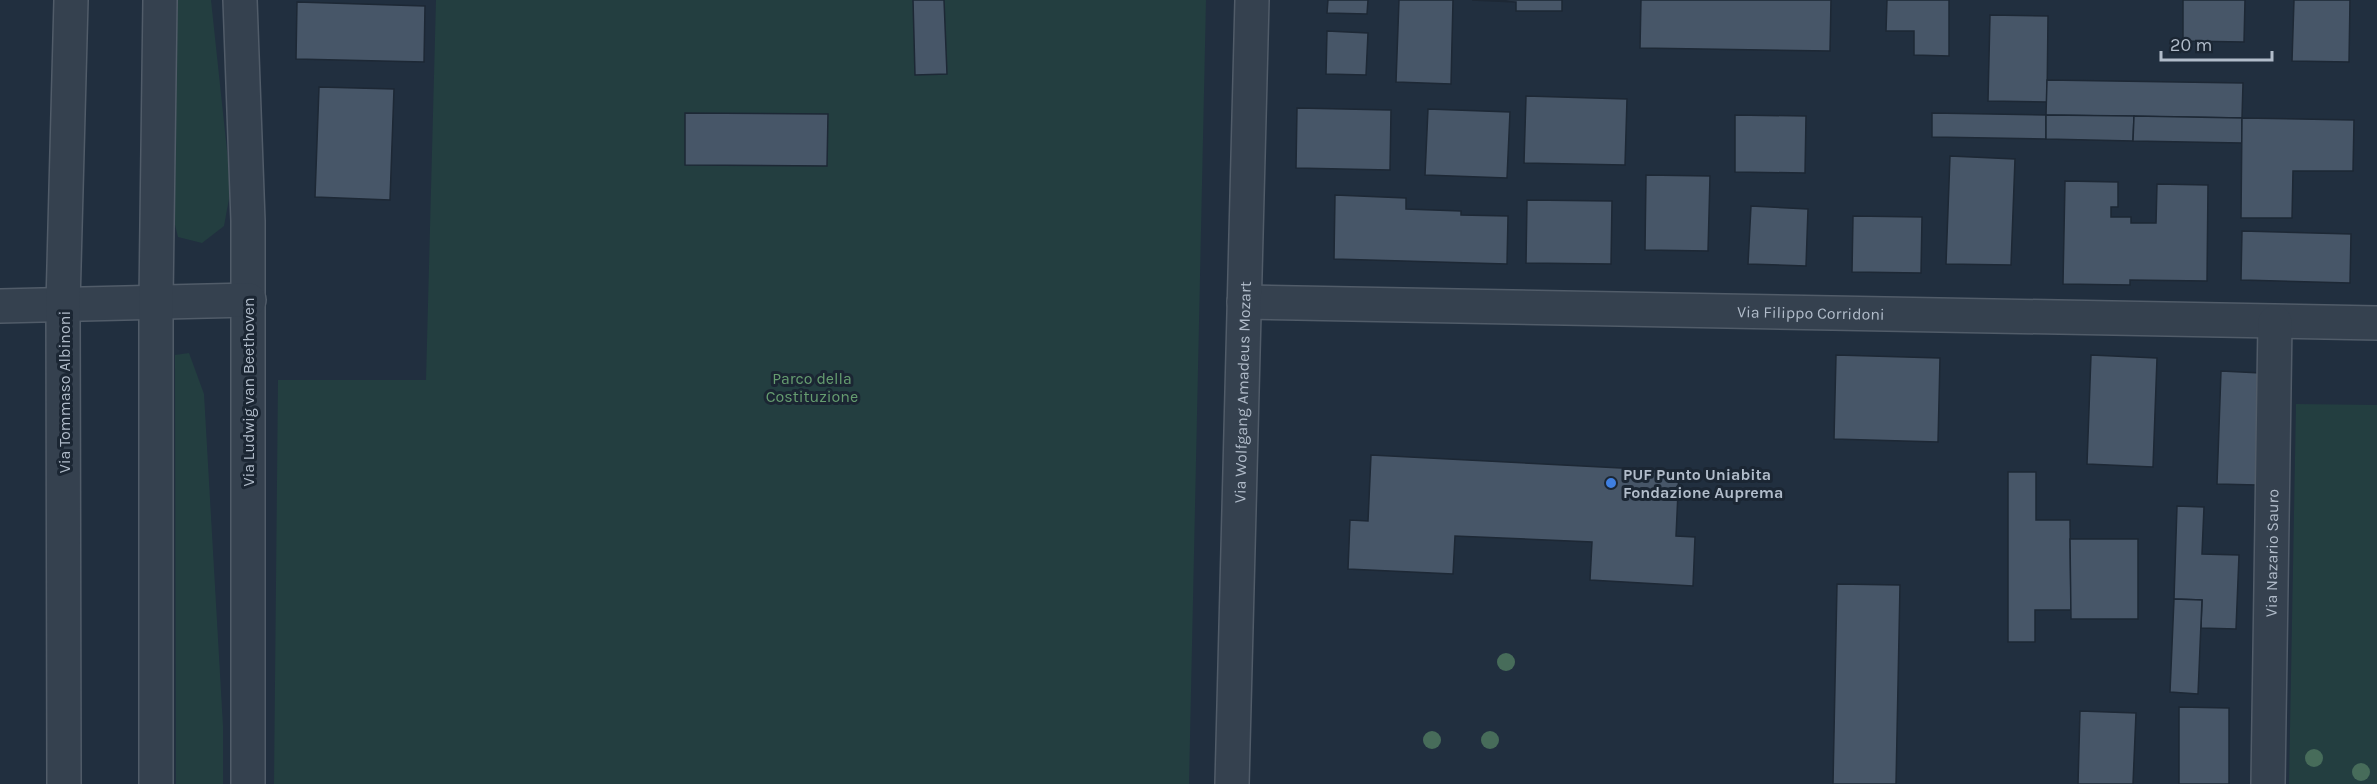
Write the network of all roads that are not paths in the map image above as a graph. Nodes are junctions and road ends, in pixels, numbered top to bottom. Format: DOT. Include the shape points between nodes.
graph roads {
  1 [pos="71,0"];
  2 [pos="160,0"];
  3 [pos="240,0"];
  4 [pos="1252,0"];
  5 [pos="156,300"];
  6 [pos="249,300"];
  7 [pos="1244,302"];
  8 [pos="63,304"];
  9 [pos="0,306"];
  10 [pos="2275,322"];
  11 [pos="2377,323"];
  12 [pos="64,784"];
  13 [pos="156,784"];
  14 [pos="248,784"];
  15 [pos="1232,784"];
  16 [pos="2268,784"];
  1 -- 8 [label="street, Via Tommaso Albinoni"];
  2 -- 5 [label="street"];
  3 -- 6 [label="street, Via Ludwig van Beethoven"];
  4 -- 7 [label="street, Via Wolfgang Amadeus Mozart"];
  5 -- 6 [label="street"];
  5 -- 8 [label="street"];
  5 -- 13 [label="street"];
  6 -- 14 [label="street, Via Ludwig van Beethoven"];
  7 -- 10 [label="street, Via Filippo Corridoni"];
  7 -- 15 [label="street, Via Wolfgang Amadeus Mozart"];
  8 -- 9 [label="street"];
  8 -- 12 [label="street, Via Tommaso Albinoni"];
  10 -- 11 [label="street, Via Filippo Corridoni"];
  10 -- 16 [label="street, Via Nazario Sauro"];
}
